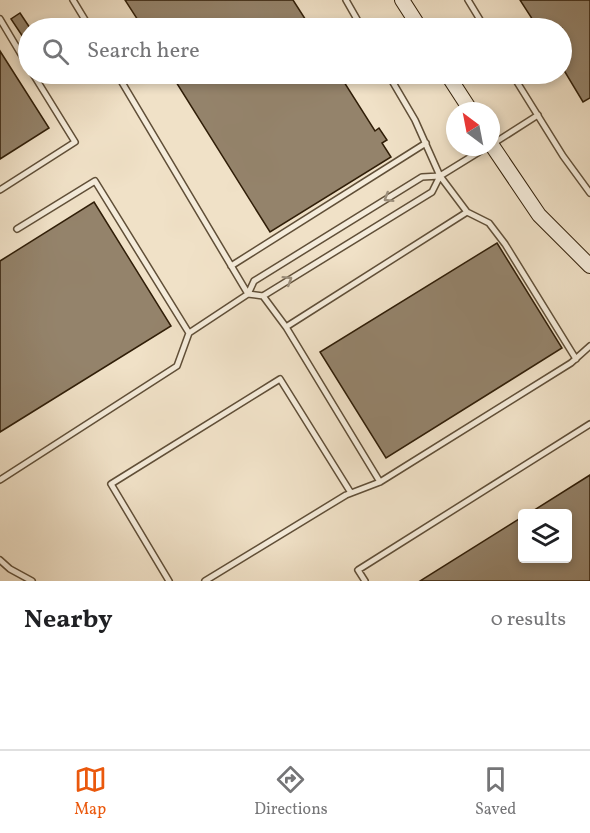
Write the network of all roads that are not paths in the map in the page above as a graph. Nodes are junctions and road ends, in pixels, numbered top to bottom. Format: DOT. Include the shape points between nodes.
graph roads {
  1 [pos="73,0"];
  2 [pos="346,0"];
  3 [pos="402,0"];
  4 [pos="468,0"];
  5 [pos="84,18"];
  6 [pos="356,18"];
  7 [pos="414,18"];
  8 [pos="479,18"];
  9 [pos="0,19"];
  10 [pos="18,49"];
  11 [pos="39,84"];
  12 [pos="123,84"];
  13 [pos="394,84"];
  14 [pos="453,84"];
  15 [pos="518,84"];
  16 [pos="465,102"];
  17 [pos="538,115"];
  18 [pos="500,138"];
  19 [pos="426,143"];
  20 [pos="473,156"];
  21 [pos="499,156"];
  22 [pos="441,176"];
  23 [pos="0,190"];
  24 [pos="590,193"];
  25 [pos="467,212"];
  26 [pos="17,229"];
  27 [pos="231,266"];
  28 [pos="590,266"];
  29 [pos="248,294"];
  30 [pos="263,296"];
  31 [pos="286,327"];
  32 [pos="189,333"];
  33 [pos="590,346"];
  34 [pos="576,358"];
  35 [pos="590,424"];
  36 [pos="0,480"];
  37 [pos="380,482"];
  38 [pos="351,493"];
  39 [pos="0,560"];
  40 [pos="32,581"];
  41 [pos="169,581"];
  42 [pos="205,581"];
  43 [pos="365,581"];
  1 -- 5 [label="lane"];
  2 -- 6 [label="lane"];
  3 -- 7 [label="main road"];
  4 -- 8 [label="lane"];
  9 -- 10 [label="lane"];
  11 -- 23 [label="lane" via="75,142"];
  12 -- 27 [label="lane"];
  13 -- 19 [label="lane"];
  14 -- 16 [label="main road"];
  15 -- 17 [label="lane"];
  17 -- 18 [label="lane"];
  17 -- 24 [label="lane"];
  19 -- 22 [label="lane"];
  19 -- 27 [label="lane"];
  20 -- 22 [label="lane"];
  21 -- 28 [label="main road" via="539,215"];
  22 -- 25 [label="lane"];
  22 -- 29 [label="lane, one-way" via="422,177 254,281"];
  30 -- 22 [label="lane, one-way" via="432,192"];
  25 -- 31 [label="lane"];
  25 -- 34 [label="lane" via="489,223 505,244"];
  26 -- 32 [label="lane" via="95,181"];
  27 -- 29 [label="lane"];
  29 -- 30 [label="lane"];
  29 -- 32 [label="lane"];
  30 -- 31 [label="lane"];
  31 -- 37 [label="lane"];
  32 -- 36 [label="lane" via="177,366"];
  33 -- 34 [label="lane"];
  34 -- 37 [label="lane"];
  35 -- 43 [label="lane" via="358,570"];
  37 -- 38 [label="lane"];
  38 -- 41 [label="lane" via="280,379 111,484"];
  38 -- 42 [label="lane"];
  39 -- 40 [label="lane"];
}
